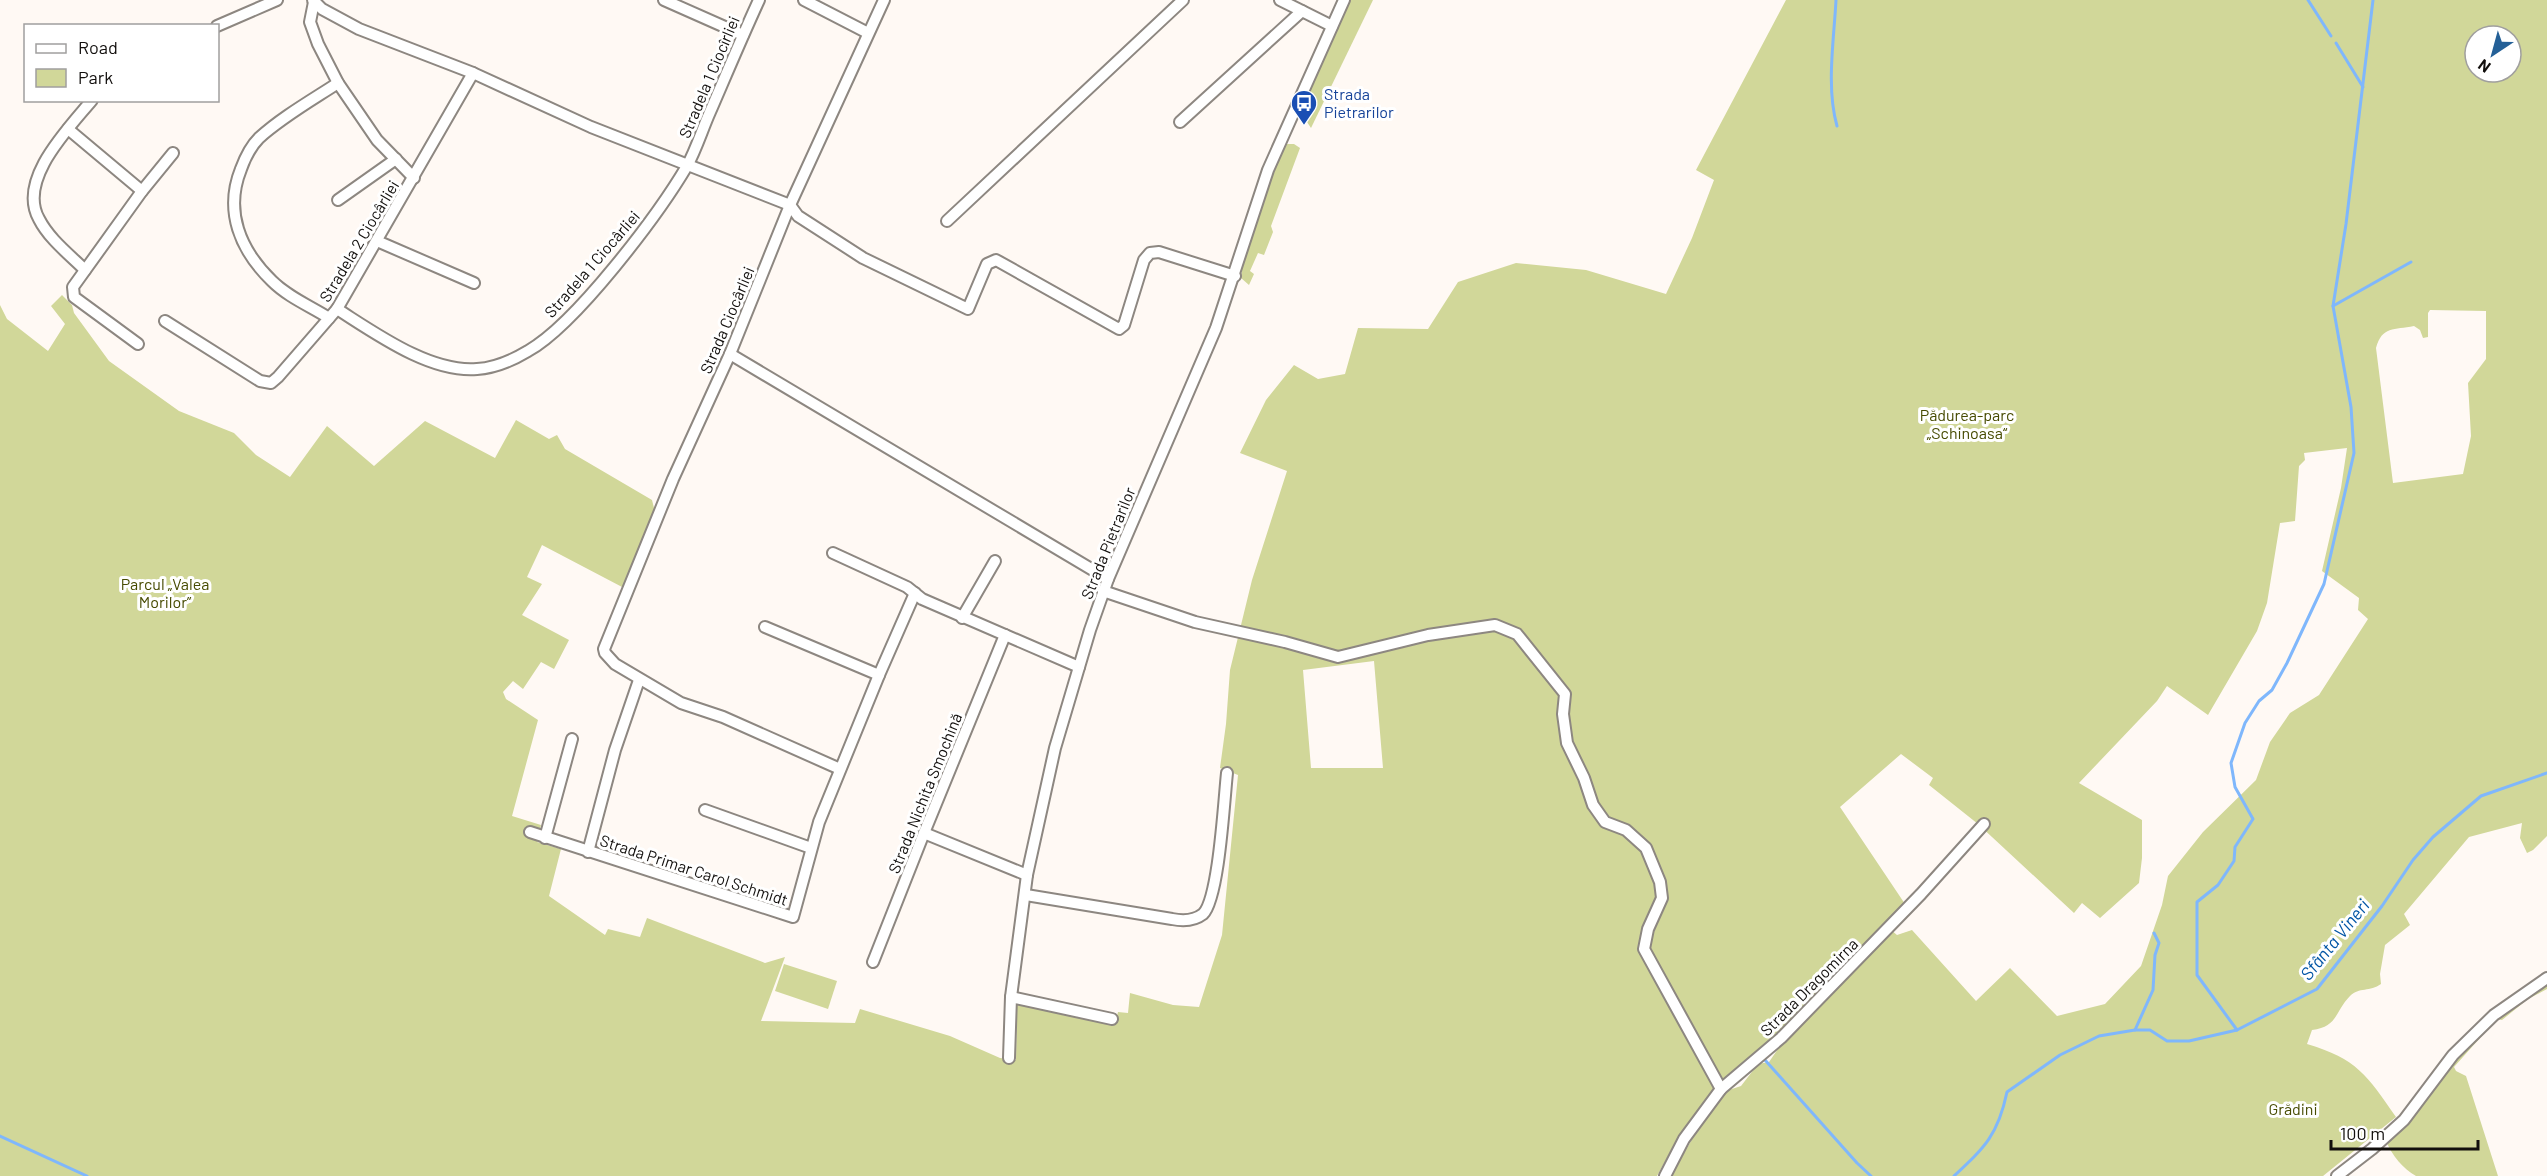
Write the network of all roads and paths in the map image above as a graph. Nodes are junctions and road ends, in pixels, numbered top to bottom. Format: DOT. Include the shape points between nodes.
graph roads {
  1 [pos="277,0"];
  2 [pos="664,0"];
  3 [pos="759,0"];
  4 [pos="804,0"];
  5 [pos="884,0"];
  6 [pos="1183,0"];
  7 [pos="1280,0"];
  8 [pos="1344,0"];
  9 [pos="314,1"];
  10 [pos="1302,10"];
  11 [pos="219,25"];
  12 [pos="1332,26"];
  13 [pos="868,33"];
  14 [pos="743,34"];
  15 [pos="473,73"];
  16 [pos="338,83"];
  17 [pos="90,102"];
  18 [pos="1180,122"];
  19 [pos="68,129"];
  20 [pos="173,153"];
  21 [pos="396,159"];
  22 [pos="687,165"];
  23 [pos="414,178"];
  24 [pos="142,191"];
  25 [pos="338,200"];
  26 [pos="790,205"];
  27 [pos="947,221"];
  28 [pos="377,241"];
  29 [pos="85,270"];
  30 [pos="1235,276"];
  31 [pos="474,283"];
  32 [pos="338,309"];
  33 [pos="329,318"];
  34 [pos="165,321"];
  35 [pos="138,344"];
  36 [pos="730,354"];
  37 [pos="833,553"];
  38 [pos="995,561"];
  39 [pos="1108,579"];
  40 [pos="1103,591"];
  41 [pos="915,593"];
  42 [pos="962,618"];
  43 [pos="765,627"];
  44 [pos="1005,635"];
  45 [pos="1079,667"];
  46 [pos="879,675"];
  47 [pos="639,680"];
  48 [pos="572,739"];
  49 [pos="840,769"];
  50 [pos="1227,773"];
  51 [pos="705,810"];
  52 [pos="1984,824"];
  53 [pos="530,832"];
  54 [pos="924,833"];
  55 [pos="545,838"];
  56 [pos="812,848"];
  57 [pos="588,852"];
  58 [pos="1027,875"];
  59 [pos="1026,895"];
  60 [pos="873,962"];
  61 [pos="2547,978"];
  62 [pos="1011,997"];
  63 [pos="1112,1019"];
  64 [pos="1009,1058"];
  65 [pos="1721,1089"];
  66 [pos="1665,1176"];
  67 [pos="2337,1176"];
  1 -- 11 [label="street"];
  2 -- 14 [label="street"];
  3 -- 14 [label="street, Stradela 1 Ciocîrliei"];
  4 -- 13 [label="street"];
  5 -- 13 [label="street, Strada Ciocârliei"];
  6 -- 27 [label="street"];
  7 -- 10 [label="street"];
  8 -- 12 [label="street, Strada Pietrarilor"];
  9 -- 15 [label="street" via="359,29"];
  9 -- 16 [label="street, Stradela 2 Ciocârliei" via="310,22"];
  10 -- 12 [label="street"];
  10 -- 18 [label="street"];
  12 -- 30 [label="street, Strada Pietrarilor" via="1268,170"];
  13 -- 26 [label="street, Strada Ciocârliei"];
  14 -- 22 [label="street, Stradela 1 Ciocîrliei"];
  15 -- 22 [label="street" via="591,127"];
  15 -- 23 [label="street, Stradela 2 Ciocârliei"];
  16 -- 21 [label="street, Stradela 2 Ciocârliei" via="377,140"];
  16 -- 33 [label="street, Stradela 2 Ciocârliei" via="259,139 247,154 232,203 243,241 272,281"];
  17 -- 19 [label="street"];
  19 -- 24 [label="street"];
  19 -- 29 [label="street" via="35,181 32,198 39,219"];
  20 -- 24 [label="street"];
  21 -- 23 [label="street, Stradela 2 Ciocârliei"];
  21 -- 25 [label="street"];
  22 -- 26 [label="street"];
  22 -- 32 [label="street, Stradela 1 Ciocârliei" via="586,298 547,337 495,366 453,367 428,360"];
  23 -- 28 [label="street, Stradela 2 Ciocârliei"];
  24 -- 29 [label="street"];
  26 -- 30 [label="street" via="798,216 863,258 968,309 987,264 996,260 1119,329 1124,325 1144,260 1150,253 1159,252"];
  26 -- 36 [label="street, Strada Ciocârliei"];
  28 -- 31 [label="street"];
  28 -- 32 [label="street, Stradela 2 Ciocârliei"];
  29 -- 35 [label="street" via="73,286 74,297"];
  30 -- 39 [label="street, Strada Pietrarilor"];
  32 -- 33 [label="street, Stradela 2 Ciocârliei"];
  33 -- 34 [label="street, Stradela 2 Ciocârliei" via="271,383 260,381"];
  36 -- 39 [label="street"];
  36 -- 47 [label="street, Strada Ciocârliei" via="605,642 604,653"];
  37 -- 41 [label="street"];
  38 -- 42 [label="street"];
  39 -- 40 [label="street, Strada Pietrarilor"];
  40 -- 45 [label="street, Strada Pietrarilor"];
  40 -- 65 [label="street" via="1195,622 1338,657 1428,635 1495,625 1517,634 1565,694 1567,743 1593,805 1605,822 1626,830 1646,848 1662,898 1647,929 1644,950"];
  41 -- 42 [label="street"];
  41 -- 46 [label="street, Strada Primar Carol Schmidt"];
  42 -- 44 [label="street"];
  43 -- 46 [label="street"];
  44 -- 45 [label="street"];
  44 -- 54 [label="street, Strada Nichita Smochină"];
  45 -- 58 [label="street, Strada Pietrarilor" via="1055,748"];
  46 -- 49 [label="street, Strada Primar Carol Schmidt"];
  47 -- 49 [label="street" via="681,703 723,717"];
  47 -- 57 [label="street" via="615,750"];
  48 -- 55 [label="street"];
  49 -- 56 [label="street, Strada Primar Carol Schmidt"];
  50 -- 59 [label="street" via="1215,881 1210,903 1202,915 1172,920"];
  51 -- 56 [label="street"];
  52 -- 65 [label="street, Strada Dragomirna" via="1781,1038"];
  53 -- 55 [label="street, Strada Primar Carol Schmidt"];
  54 -- 58 [label="street"];
  54 -- 60 [label="street, Strada Nichita Smochină"];
  55 -- 57 [label="street, Strada Primar Carol Schmidt"];
  56 -- 57 [label="street, Strada Primar Carol Schmidt" via="793,917"];
  58 -- 59 [label="street, Strada Pietrarilor"];
  59 -- 62 [label="street, Strada Pietrarilor"];
  61 -- 67 [label="street" via="2494,1015 2453,1055 2404,1120"];
  62 -- 63 [label="street"];
  62 -- 64 [label="street, Strada Pietrarilor"];
  65 -- 66 [label="street, Strada Dragomirna" via="1684,1139"];
}
